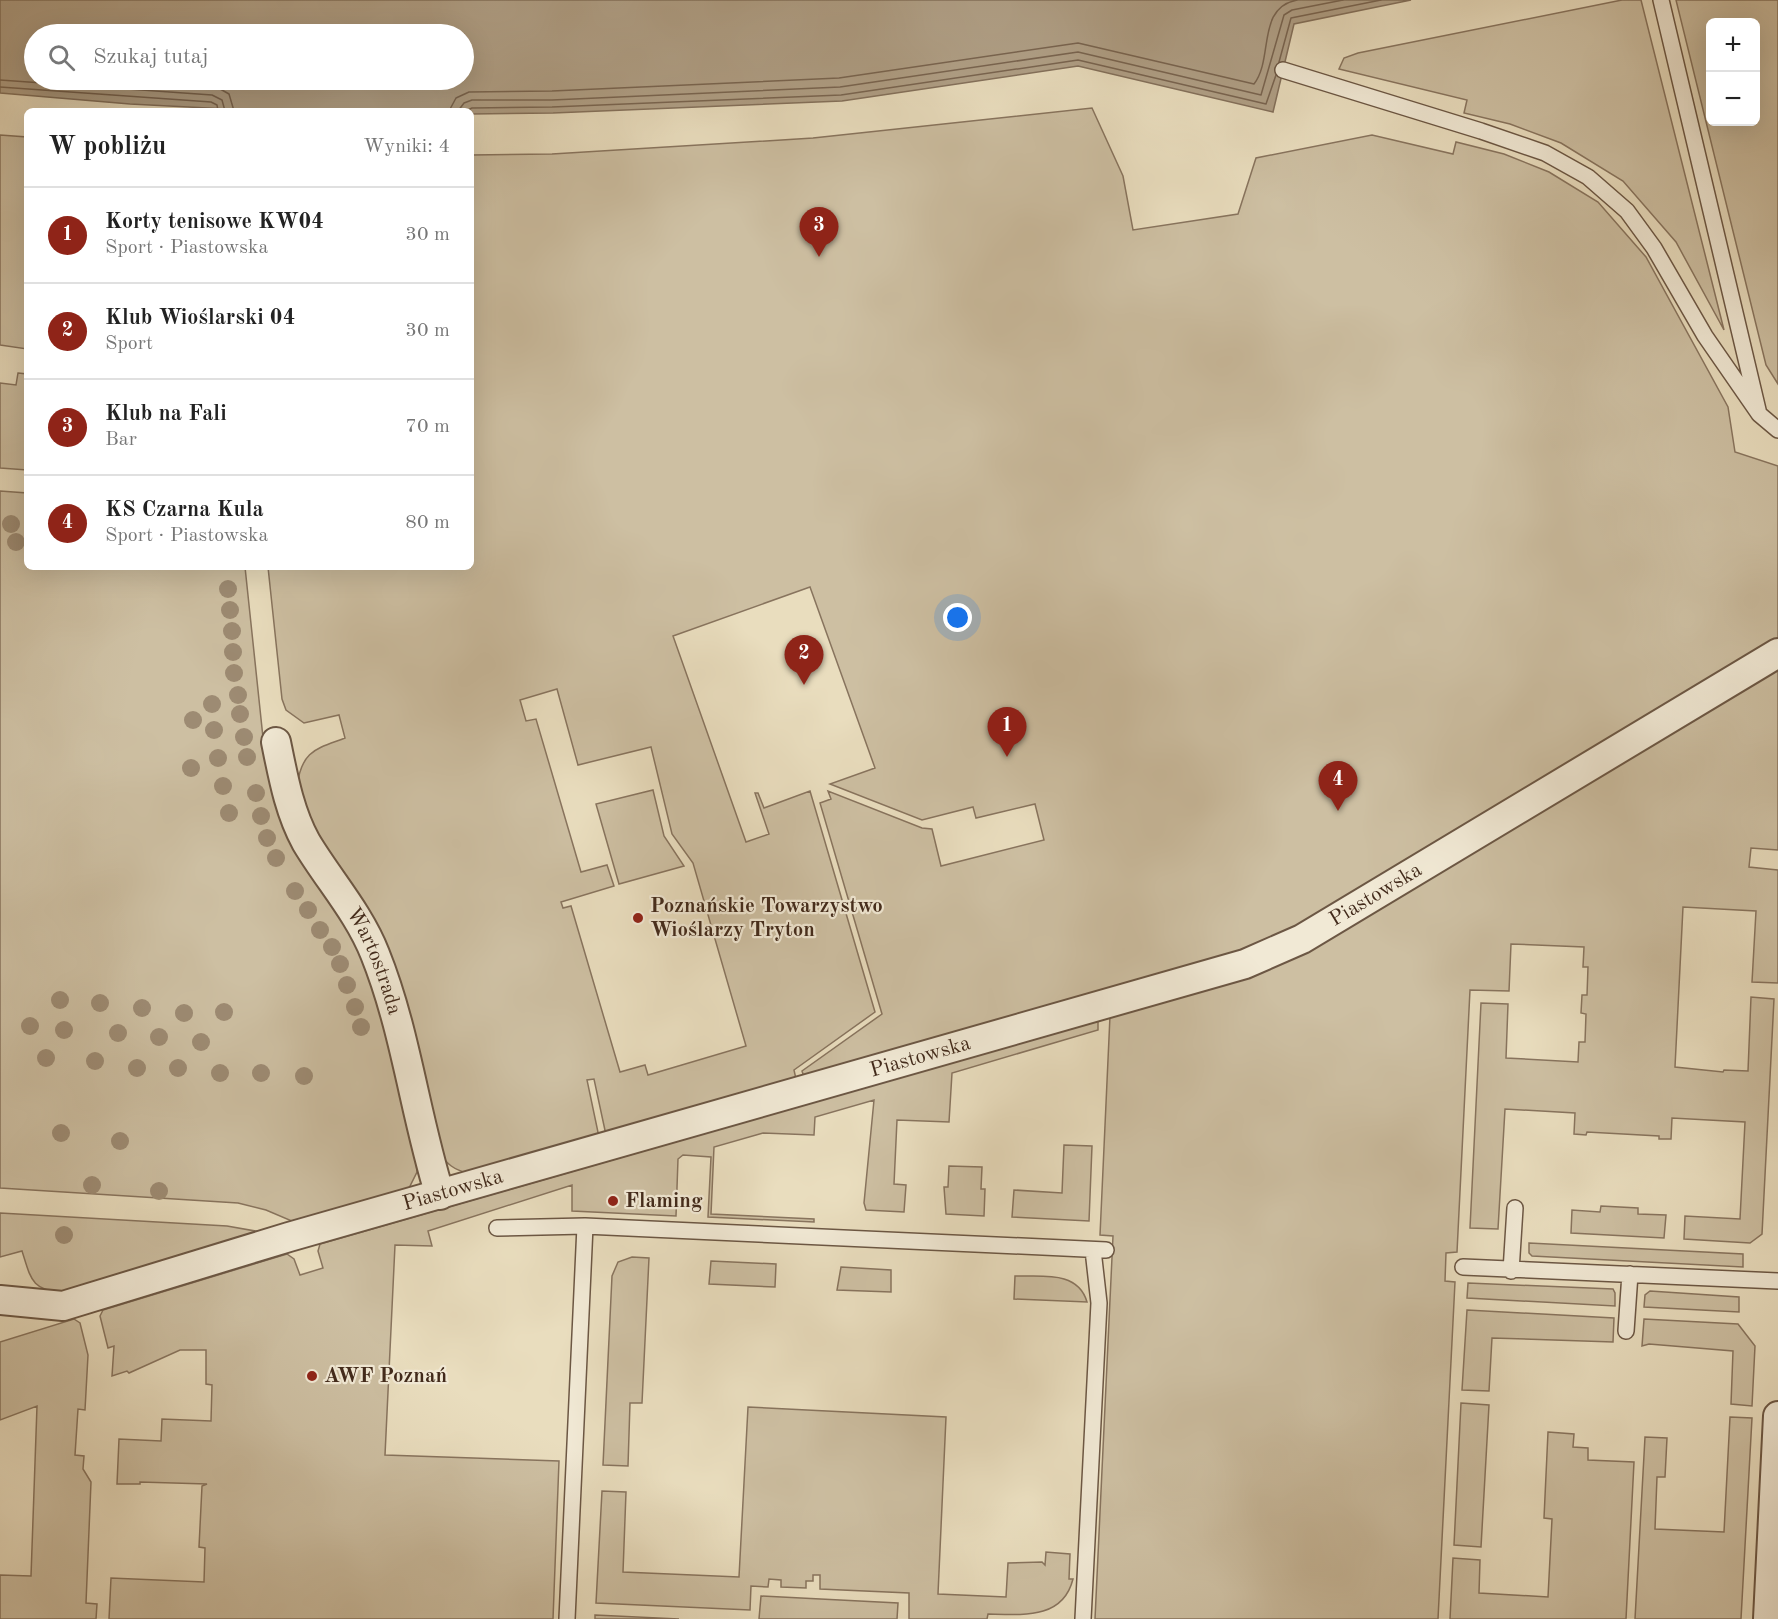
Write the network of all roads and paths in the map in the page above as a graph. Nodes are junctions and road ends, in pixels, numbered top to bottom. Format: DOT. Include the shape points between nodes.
graph roads {
  1 [pos="1661,0"];
  2 [pos="1283,70"];
  3 [pos="1760,414"];
  4 [pos="1778,430"];
  5 [pos="1778,653"];
  6 [pos="276,742"];
  7 [pos="440,1195"];
  8 [pos="1515,1208"];
  9 [pos="585,1226"];
  10 [pos="497,1228"];
  11 [pos="1463,1268"];
  12 [pos="1511,1271"];
  13 [pos="1630,1274"];
  14 [pos="1778,1281"];
  15 [pos="0,1300"];
  16 [pos="1626,1331"];
  17 [pos="1778,1416"];
  18 [pos="567,1619"];
  19 [pos="1083,1619"];
  20 [pos="1768,1619"];
  1 -- 3 [label="lane"];
  2 -- 3 [label="lane" via="1545,153 1588,177 1627,211 1654,248 1705,336"];
  3 -- 4 [label="lane"];
  5 -- 7 [label="street, Piastowska" via="1275,953"];
  6 -- 7 [label="street, Wartostrada" via="294,816 359,922 378,962"];
  7 -- 15 [label="street, Piastowska" via="63,1306"];
  8 -- 12 [label="lane"];
  9 -- 10 [label="lane"];
  9 -- 18 [label="lane"];
  9 -- 19 [label="lane" via="1099,1250"];
  11 -- 12 [label="lane"];
  12 -- 13 [label="lane"];
  13 -- 14 [label="lane"];
  13 -- 16 [label="lane"];
  17 -- 20 [label="street"];
}
